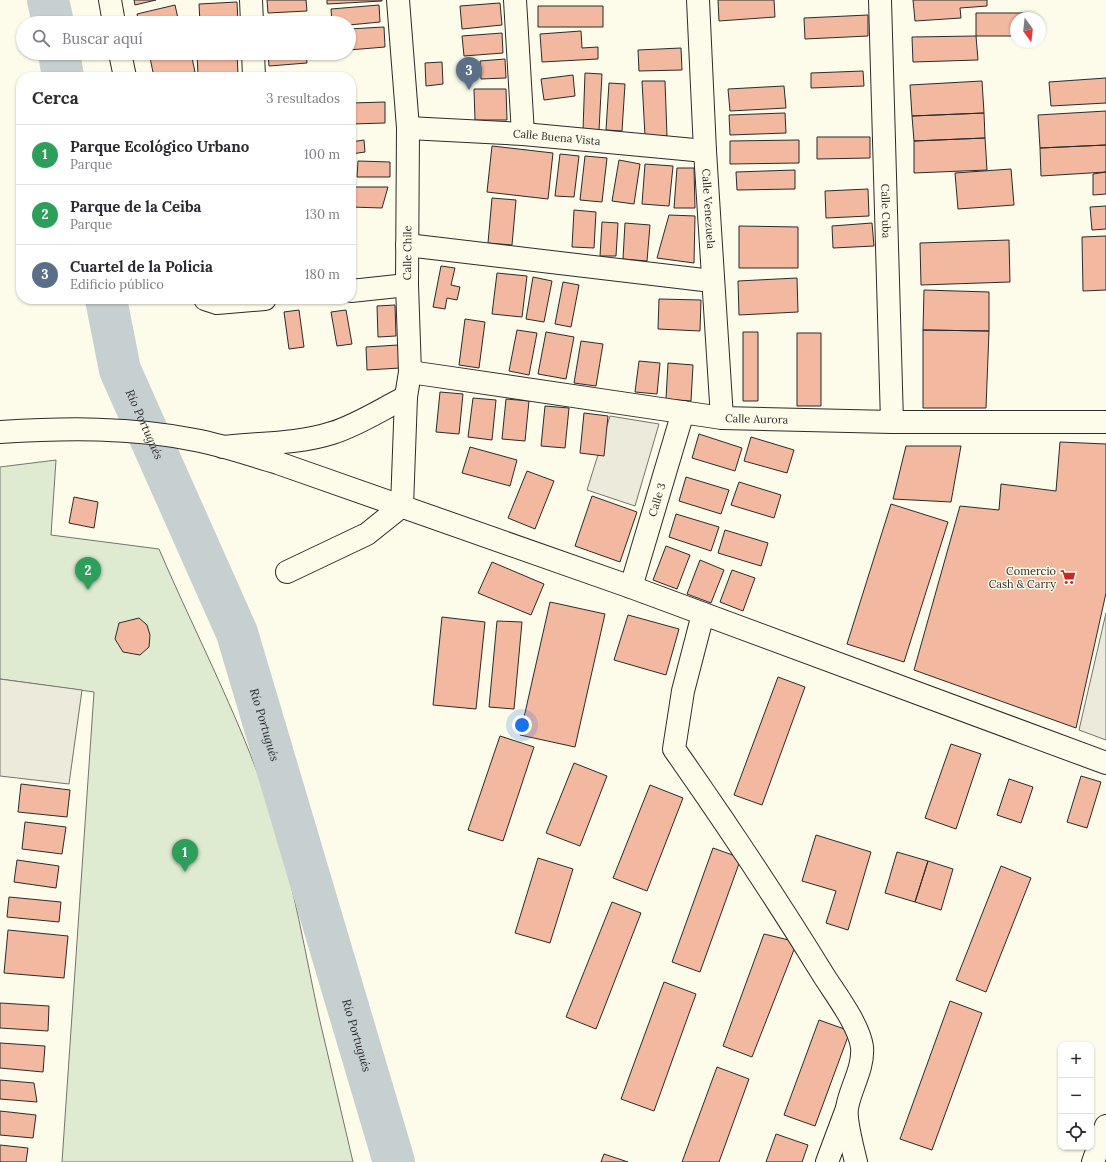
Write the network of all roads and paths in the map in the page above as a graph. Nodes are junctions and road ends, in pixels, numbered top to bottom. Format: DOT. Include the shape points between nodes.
graph roads {
  1 [pos="110,0"];
  2 [pos="251,0"];
  3 [pos="398,0"];
  4 [pos="515,0"];
  5 [pos="698,0"];
  6 [pos="880,0"];
  7 [pos="113,16"];
  8 [pos="252,16"];
  9 [pos="121,60"];
  10 [pos="253,60"];
  11 [pos="124,72"];
  12 [pos="254,72"];
  13 [pos="408,128"];
  14 [pos="523,134"];
  15 [pos="705,151"];
  16 [pos="407,245"];
  17 [pos="712,281"];
  18 [pos="407,285"];
  19 [pos="356,290"];
  20 [pos="410,372"];
  21 [pos="406,396"];
  22 [pos="683,412"];
  23 [pos="722,418"];
  24 [pos="892,422"];
  25 [pos="1106,422"];
  26 [pos="0,432"];
  27 [pos="223,447"];
  28 [pos="402,506"];
  29 [pos="287,572"];
  30 [pos="630,587"];
  31 [pos="703,614"];
  32 [pos="1106,763"];
  33 [pos="846,1110"];
  34 [pos="1106,1126"];
  35 [pos="827,1162"];
  36 [pos="856,1162"];
  37 [pos="1093,1162"];
  1 -- 7 [label="street"];
  2 -- 8 [label="street"];
  3 -- 13 [label="street, Calle Chile"];
  4 -- 14 [label="street"];
  5 -- 15 [label="street, Calle Venezuela"];
  6 -- 24 [label="street, Calle Cuba"];
  9 -- 11 [label="street"];
  10 -- 12 [label="street"];
  13 -- 14 [label="street, Calle Buena Vista"];
  13 -- 16 [label="street, Calle Chile"];
  14 -- 15 [label="street, Calle Buena Vista"];
  15 -- 17 [label="street, Calle Venezuela"];
  16 -- 17 [label="street"];
  16 -- 18 [label="street, Calle Chile"];
  17 -- 23 [label="street, Calle Venezuela"];
  18 -- 19 [label="street"];
  18 -- 20 [label="street, Calle Chile"];
  20 -- 21 [label="street, Calle Chile"];
  20 -- 22 [label="street, Calle Aurora"];
  21 -- 27 [label="street" via="333,432 307,438"];
  21 -- 28 [label="street, Calle Chile"];
  22 -- 23 [label="street, Calle Aurora"];
  22 -- 30 [label="street, Calle 3"];
  23 -- 24 [label="street, Calle Aurora"];
  24 -- 25 [label="street, Calle Aurora"];
  26 -- 27 [label="street" via="68,428 123,430 195,440"];
  27 -- 28 [label="street"];
  28 -- 29 [label="street" via="367,534"];
  28 -- 30 [label="street"];
  30 -- 31 [label="street"];
  31 -- 32 [label="street"];
  31 -- 33 [label="street" via="682,691 674,749 743,848 859,1036 862,1058"];
  33 -- 35 [label="street"];
  33 -- 36 [label="street"];
  34 -- 37 [label="street"];
}
